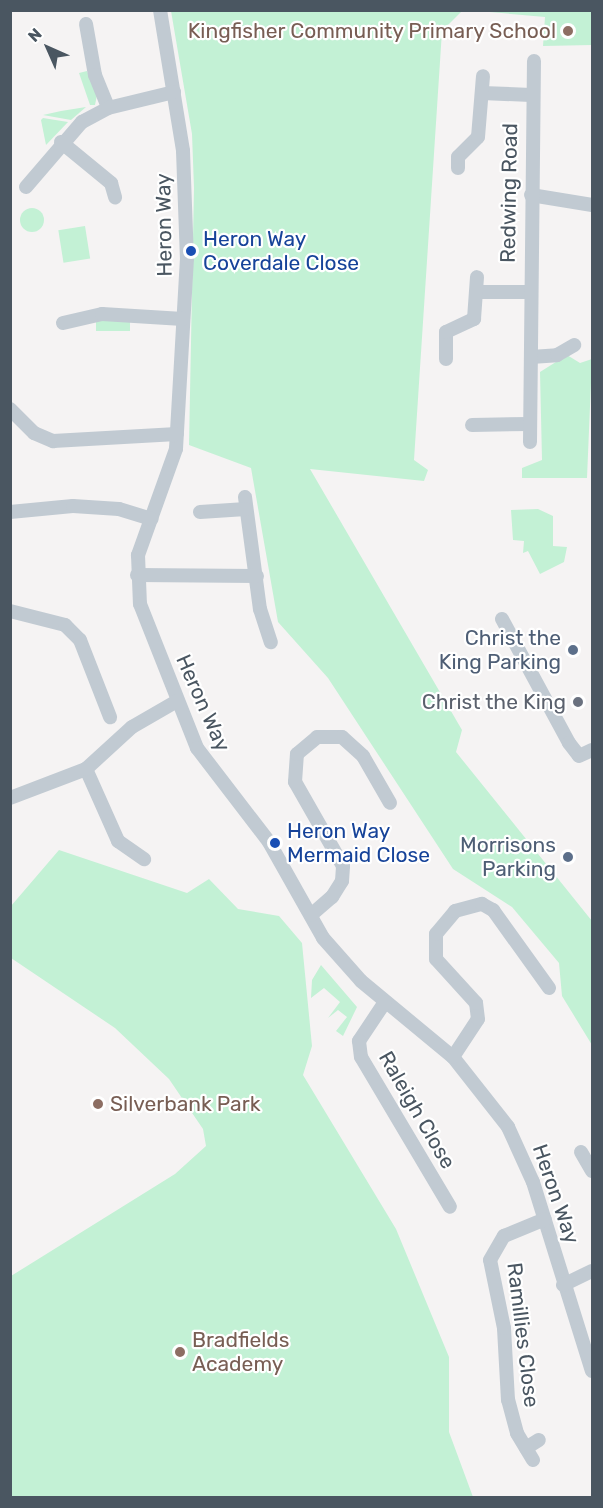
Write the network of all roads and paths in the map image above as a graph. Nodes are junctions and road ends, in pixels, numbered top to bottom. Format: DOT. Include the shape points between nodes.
graph roads {
  1 [pos="160,10"];
  2 [pos="86,24"];
  3 [pos="534,61"];
  4 [pos="483,76"];
  5 [pos="174,92"];
  6 [pos="482,93"];
  7 [pos="531,95"];
  8 [pos="108,108"];
  9 [pos="61,142"];
  10 [pos="458,168"];
  11 [pos="27,188"];
  12 [pos="531,195"];
  13 [pos="115,197"];
  14 [pos="592,205"];
  15 [pos="477,277"];
  16 [pos="477,292"];
  17 [pos="529,292"];
  18 [pos="183,320"];
  19 [pos="63,323"];
  20 [pos="574,345"];
  21 [pos="531,357"];
  22 [pos="446,359"];
  23 [pos="10,409"];
  24 [pos="530,424"];
  25 [pos="472,425"];
  26 [pos="177,434"];
  27 [pos="531,442"];
  28 [pos="10,512"];
  29 [pos="200,512"];
  30 [pos="151,519"];
  31 [pos="137,575"];
  32 [pos="257,576"];
  33 [pos="10,611"];
  34 [pos="502,618"];
  35 [pos="271,642"];
  36 [pos="177,701"];
  37 [pos="110,717"];
  38 [pos="592,750"];
  39 [pos="86,769"];
  40 [pos="10,798"];
  41 [pos="390,803"];
  42 [pos="144,859"];
  43 [pos="311,915"];
  44 [pos="549,988"];
  45 [pos="385,1002"];
  46 [pos="453,1057"];
  47 [pos="581,1152"];
  48 [pos="592,1171"];
  49 [pos="450,1207"];
  50 [pos="544,1219"];
  51 [pos="592,1271"];
  52 [pos="563,1285"];
  53 [pos="592,1371"];
  54 [pos="539,1440"];
  1 -- 5 [label="street, Heron Way"];
  2 -- 8 [label="street" via="95,75"];
  3 -- 7 [label="street, Redwing Road"];
  4 -- 6 [label="street, Redwing Road"];
  5 -- 8 [label="street"];
  5 -- 18 [label="street, Heron Way" via="186,202"];
  6 -- 7 [label="street, Redwing Road"];
  6 -- 10 [label="street, Redwing Road" via="478,137 458,157"];
  7 -- 12 [label="street, Redwing Road"];
  8 -- 9 [label="street" via="82,122"];
  9 -- 11 [label="street"];
  9 -- 13 [label="street" via="111,183"];
  12 -- 14 [label="street"];
  12 -- 17 [label="street, Redwing Road"];
  15 -- 16 [label="street, Redwing Road"];
  16 -- 17 [label="street, Redwing Road"];
  16 -- 22 [label="street, Redwing Road" via="474,319 446,332"];
  17 -- 21 [label="street, Redwing Road"];
  18 -- 19 [label="street" via="102,314"];
  18 -- 26 [label="street, Heron Way"];
  20 -- 21 [label="street" via="556,355"];
  21 -- 24 [label="street, Redwing Road"];
  23 -- 26 [label="street" via="34,433 53,441"];
  24 -- 25 [label="street"];
  24 -- 27 [label="street, Redwing Road"];
  26 -- 30 [label="street, Heron Way" via="171,475"];
  28 -- 30 [label="street" via="73,506 119,509"];
  29 -- 32 [label="street" via="246,503"];
  30 -- 31 [label="street, Heron Way"];
  31 -- 32 [label="street"];
  31 -- 36 [label="street, Heron Way" via="140,603"];
  32 -- 35 [label="street"];
  33 -- 37 [label="street" via="65,625 80,640"];
  34 -- 38 [label="street" via="569,743 579,756"];
  36 -- 39 [label="street" via="132,727"];
  36 -- 43 [label="street, Heron Way" via="197,748 269,842"];
  39 -- 40 [label="street"];
  39 -- 42 [label="street" via="118,841"];
  41 -- 43 [label="street" via="363,756 342,737 317,737 297,754 295,782 344,866 342,881 332,897"];
  43 -- 45 [label="street, Heron Way" via="339,959"];
  44 -- 46 [label="street" via="493,910 482,904 455,911 436,934 436,959 476,1002 478,1019"];
  45 -- 46 [label="street, Heron Way"];
  45 -- 49 [label="street, Raleigh Close" via="367,1023 359,1041 361,1057"];
  46 -- 50 [label="street, Heron Way" via="508,1127"];
  47 -- 48 [label="street"];
  50 -- 52 [label="street, Heron Way"];
  50 -- 54 [label="street, Ramillies Close" via="504,1236 490,1260 504,1328 508,1400 530,1454"];
  51 -- 52 [label="street"];
  52 -- 53 [label="street, Heron Way"];
}
